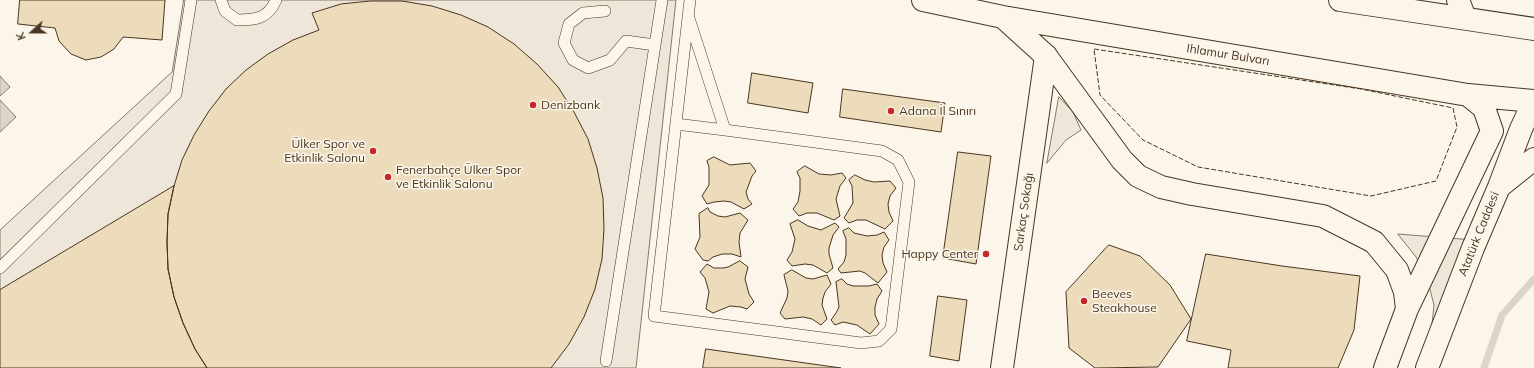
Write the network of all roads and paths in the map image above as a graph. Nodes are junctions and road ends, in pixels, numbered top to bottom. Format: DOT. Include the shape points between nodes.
graph roads {
  1 [pos="191,0"];
  2 [pos="221,0"];
  3 [pos="276,0"];
  4 [pos="662,0"];
  5 [pos="690,0"];
  6 [pos="923,0"];
  7 [pos="1340,0"];
  8 [pos="1462,9"];
  9 [pos="605,11"];
  10 [pos="688,15"];
  11 [pos="1003,17"];
  12 [pos="1534,29"];
  13 [pos="655,45"];
  14 [pos="1046,56"];
  15 [pos="1468,95"];
  16 [pos="1534,101"];
  17 [pos="676,124"];
  18 [pos="725,130"];
  19 [pos="1492,131"];
  20 [pos="1534,159"];
  21 [pos="1499,187"];
  22 [pos="0,268"];
  23 [pos="1407,309"];
  24 [pos="606,361"];
  25 [pos="1002,368"];
  26 [pos="1385,368"];
  27 [pos="1427,368"];
  1 -- 22 [label="lane" via="176,94"];
  2 -- 3 [label="lane" via="225,11 237,20 255,20 272,10"];
  4 -- 13 [label="lane"];
  5 -- 10 [label="lane"];
  6 -- 11 [label="main road, Ihlamur Bulvarı"];
  7 -- 8 [label="main road"];
  8 -- 12 [label="main road"];
  9 -- 13 [label="lane" via="583,13 569,24 564,43 573,60 588,68 610,60 626,42"];
  10 -- 17 [label="lane"];
  10 -- 18 [label="lane"];
  11 -- 14 [label="main road"];
  11 -- 15 [label="main road, Ihlamur Bulvarı"];
  13 -- 24 [label="lane"];
  14 -- 23 [label="main road" via="1122,160 1138,176 1161,187 1184,192 1323,216 1374,242 1397,270 1405,292"];
  14 -- 25 [label="main road, Sarkaç Sokağı"];
  15 -- 16 [label="main road, Ihlamur Bulvarı"];
  15 -- 19 [label="main road" via="1484,108"];
  16 -- 19 [label="main road"];
  16 -- 21 [label="main road, Atatürk Caddesi"];
  17 -- 18 [label="lane"];
  17 -- 18 [label="lane" via="654,316 861,343 879,341 891,329 909,182 898,160 882,151"];
  19 -- 23 [label="main road"];
  20 -- 21 [label="main road"];
  21 -- 27 [label="main road, Atatürk Caddesi"];
  23 -- 26 [label="main road"];
}
